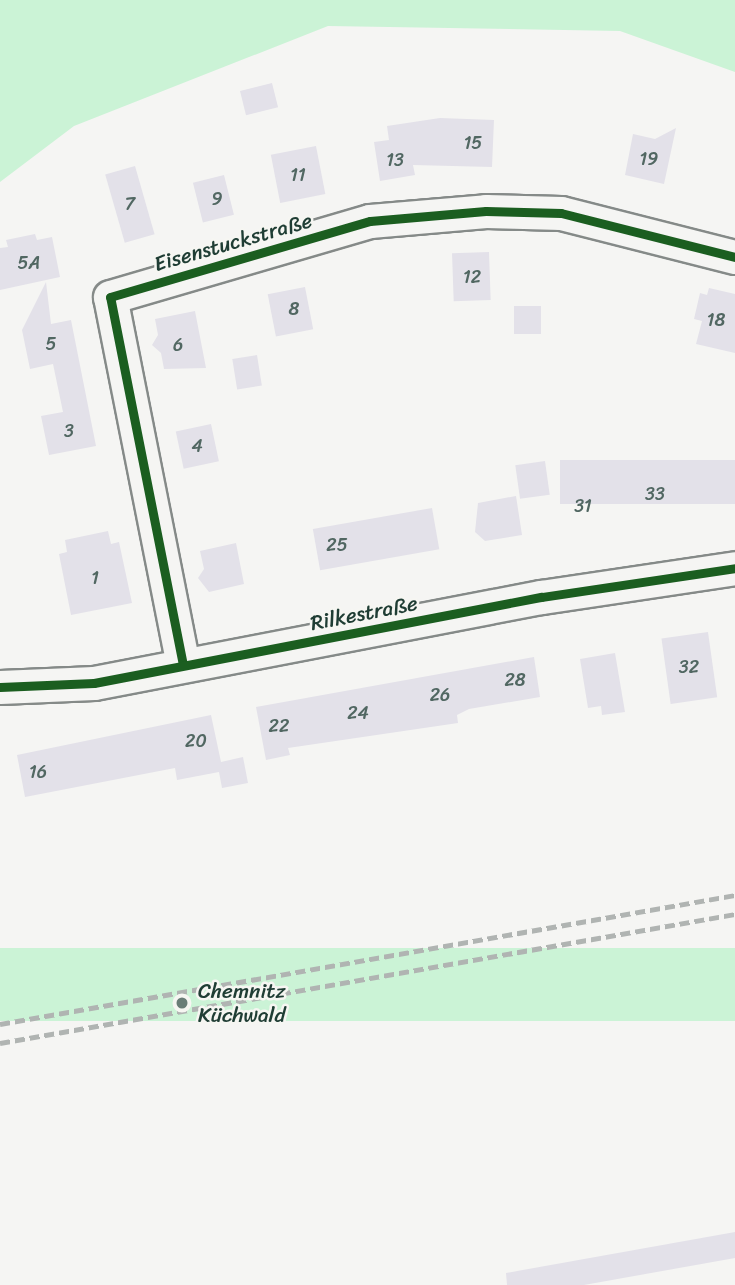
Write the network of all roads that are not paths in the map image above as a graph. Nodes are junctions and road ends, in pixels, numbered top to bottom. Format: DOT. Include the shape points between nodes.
graph roads {
  1 [pos="735,257"];
  2 [pos="735,568"];
  3 [pos="183,665"];
  4 [pos="0,687"];
  1 -- 3 [label="street, Eisenstuckstraße" via="561,214 486,212 370,221 110,297"];
  2 -- 3 [label="street, Rilkestraße" via="542,597"];
  3 -- 4 [label="street, Rilkestraße" via="94,683"];
}
